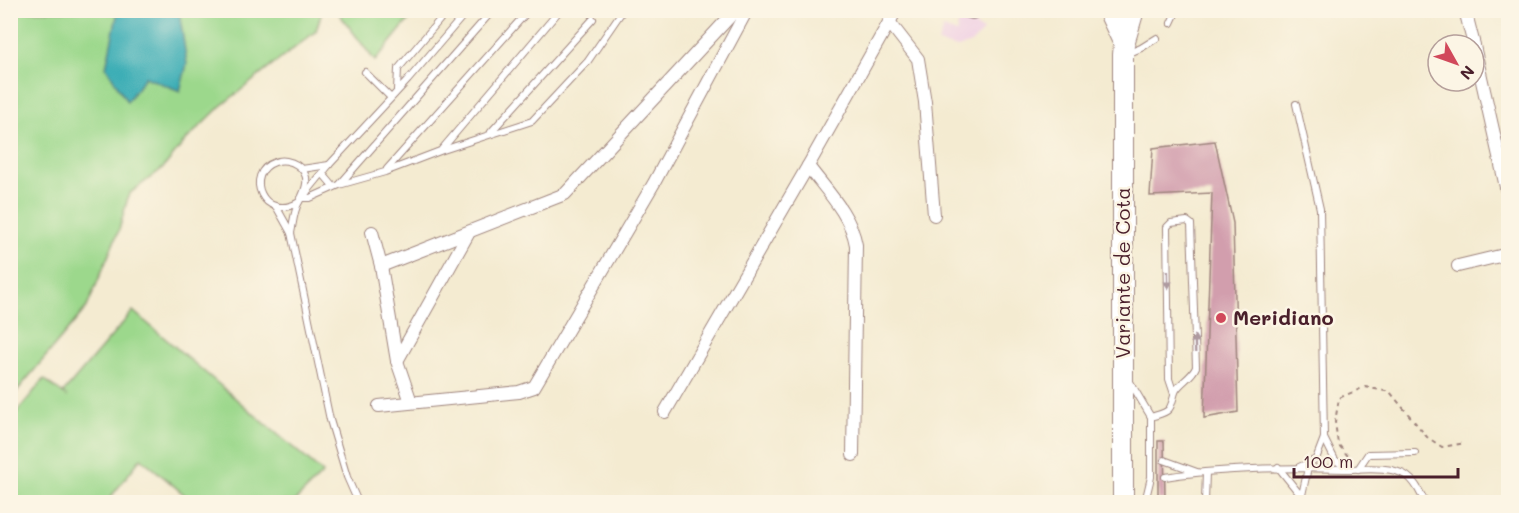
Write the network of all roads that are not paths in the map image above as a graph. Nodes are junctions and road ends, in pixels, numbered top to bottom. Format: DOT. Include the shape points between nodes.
graph roads {
  1 [pos="448,10"];
  2 [pos="468,10"];
  3 [pos="493,10"];
  4 [pos="529,10"];
  5 [pos="560,10"];
  6 [pos="623,10"];
  7 [pos="736,10"];
  8 [pos="747,10"];
  9 [pos="896,10"];
  10 [pos="949,10"];
  11 [pos="977,10"];
  12 [pos="1108,10"];
  13 [pos="1134,10"];
  14 [pos="1178,10"];
  15 [pos="1465,10"];
  16 [pos="593,19"];
  17 [pos="1171,22"];
  18 [pos="890,23"];
  19 [pos="1471,33"];
  20 [pos="1157,38"];
  21 [pos="1124,50"];
  22 [pos="365,72"];
  23 [pos="397,91"];
  24 [pos="1485,93"];
  25 [pos="390,98"];
  26 [pos="1296,104"];
  27 [pos="489,134"];
  28 [pos="440,150"];
  29 [pos="328,165"];
  30 [pos="808,166"];
  31 [pos="302,169"];
  32 [pos="385,172"];
  33 [pos="323,174"];
  34 [pos="336,186"];
  35 [pos="1509,196"];
  36 [pos="301,200"];
  37 [pos="277,207"];
  38 [pos="934,215"];
  39 [pos="372,232"];
  40 [pos="291,233"];
  41 [pos="468,234"];
  42 [pos="1509,254"];
  43 [pos="381,266"];
  44 [pos="1458,266"];
  45 [pos="397,362"];
  46 [pos="1123,370"];
  47 [pos="1174,394"];
  48 [pos="411,402"];
  49 [pos="379,406"];
  50 [pos="665,412"];
  51 [pos="1150,417"];
  52 [pos="1324,438"];
  53 [pos="1415,453"];
  54 [pos="853,454"];
  55 [pos="1158,458"];
  56 [pos="1278,467"];
  57 [pos="1299,467"];
  58 [pos="1308,468"];
  59 [pos="1347,469"];
  60 [pos="1358,469"];
  61 [pos="1198,472"];
  62 [pos="1206,472"];
  63 [pos="1158,477"];
  64 [pos="1302,495"];
  65 [pos="358,502"];
  66 [pos="1123,502"];
  67 [pos="1145,502"];
  68 [pos="1205,502"];
  69 [pos="1306,502"];
  70 [pos="1425,502"];
  1 -- 23 [label="lane" via="398,69"];
  2 -- 23 [label="lane"];
  3 -- 34 [label="lane"];
  4 -- 32 [label="lane"];
  5 -- 28 [label="lane"];
  6 -- 27 [label="lane" via="588,61 532,121"];
  7 -- 41 [label="street" via="565,194"];
  8 -- 48 [label="street" via="654,183 534,387 519,392"];
  9 -- 18 [label="street"];
  10 -- 11 [label="lane" via="973,16"];
  12 -- 21 [label="main road, Variante de Cota"];
  13 -- 21 [label="main road, Variante de Cota"];
  14 -- 17 [label="lane"];
  15 -- 19 [label="street"];
  16 -- 27 [label="lane"];
  18 -- 30 [label="street"];
  18 -- 38 [label="street" via="918,59"];
  20 -- 21 [label="lane" via="1141,48"];
  21 -- 46 [label="main road, Variante de Cota"];
  22 -- 25 [label="lane"];
  23 -- 25 [label="lane"];
  24 -- 35 [label="street"];
  25 -- 29 [label="lane"];
  26 -- 52 [label="lane" via="1320,209"];
  27 -- 28 [label="lane"];
  28 -- 32 [label="lane"];
  29 -- 31 [label="lane"];
  29 -- 33 [label="lane"];
  30 -- 50 [label="street"];
  30 -- 54 [label="street" via="848,220 855,238"];
  31 -- 36 [label="lane" via="307,182"];
  31 -- 37 [label="lane" via="283,160 262,173 259,181 263,198"];
  32 -- 34 [label="lane"];
  33 -- 34 [label="lane"];
  33 -- 36 [label="lane"];
  34 -- 36 [label="lane"];
  36 -- 37 [label="lane" via="291,207"];
  36 -- 40 [label="lane"];
  37 -- 40 [label="lane"];
  39 -- 43 [label="street"];
  40 -- 65 [label="lane" via="330,420"];
  41 -- 43 [label="street"];
  41 -- 45 [label="street"];
  42 -- 44 [label="street"];
  43 -- 45 [label="street"];
  45 -- 48 [label="street"];
  46 -- 51 [label="lane"];
  46 -- 66 [label="main road, Variante de Cota"];
  47 -- 47 [label="lane, one-way" via="1196,368 1191,224 1187,221 1167,227 1169,379"];
  47 -- 51 [label="lane" via="1167,412"];
  48 -- 49 [label="street"];
  51 -- 55 [label="lane"];
  52 -- 57 [label="lane" via="1316,459"];
  52 -- 59 [label="lane" via="1335,460"];
  53 -- 60 [label="lane" via="1368,454"];
  55 -- 61 [label="lane"];
  55 -- 63 [label="lane"];
  56 -- 57 [label="lane"];
  56 -- 62 [label="lane"];
  56 -- 64 [label="lane"];
  57 -- 58 [label="lane"];
  58 -- 59 [label="lane"];
  58 -- 64 [label="lane"];
  59 -- 60 [label="lane"];
  60 -- 70 [label="lane" via="1387,470 1407,476"];
  61 -- 62 [label="lane"];
  61 -- 63 [label="lane"];
  62 -- 68 [label="lane"];
  63 -- 67 [label="lane"];
  64 -- 69 [label="lane"];
}
